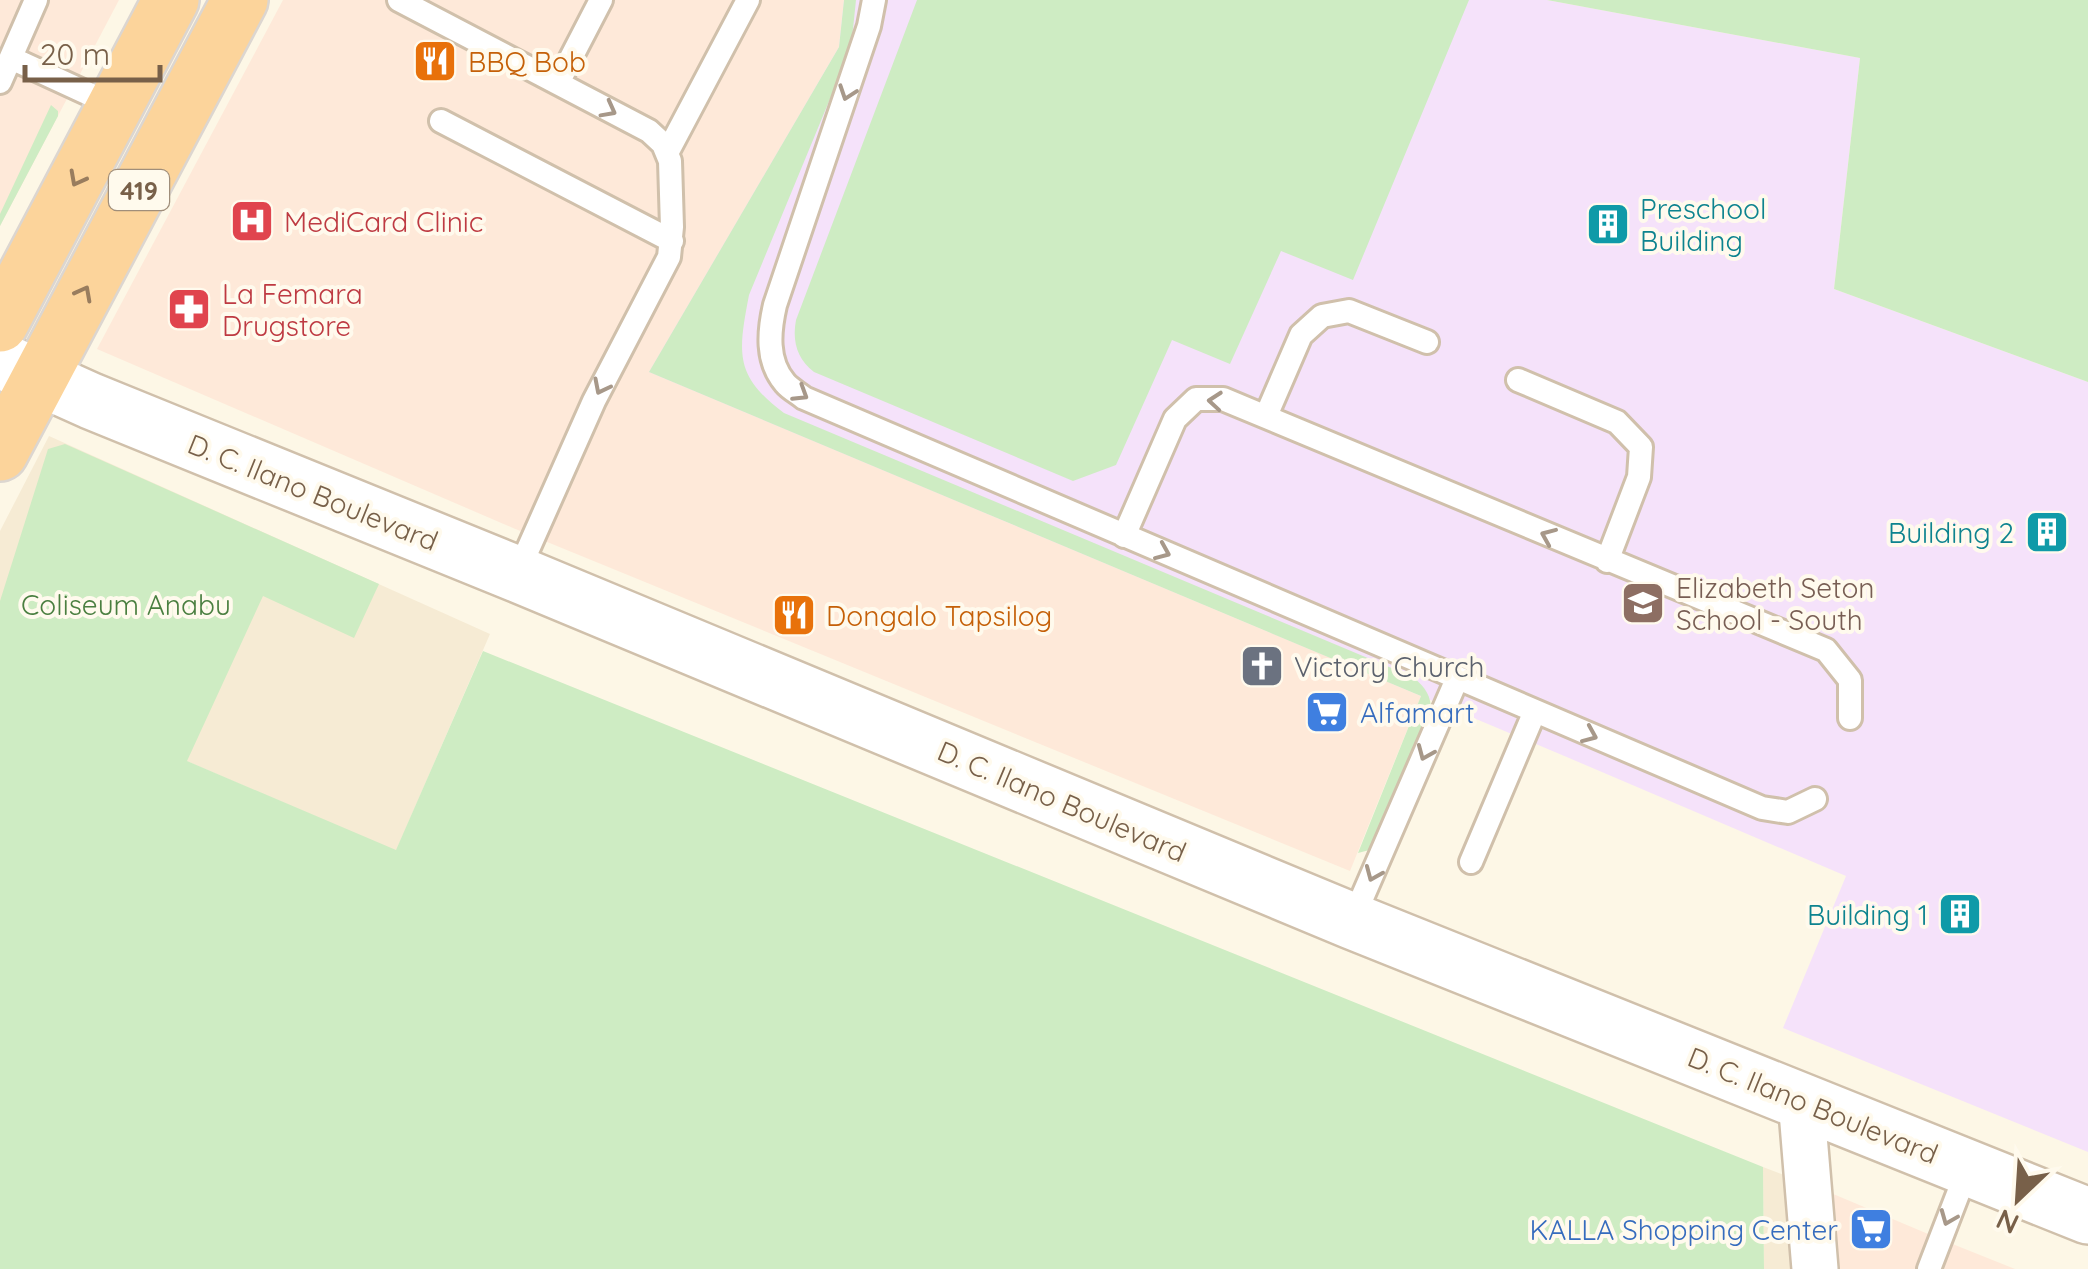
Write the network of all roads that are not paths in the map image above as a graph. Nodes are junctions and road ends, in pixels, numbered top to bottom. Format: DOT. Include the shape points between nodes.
graph roads {
  1 [pos="36,0"];
  2 [pos="171,0"];
  3 [pos="240,0"];
  4 [pos="399,0"];
  5 [pos="601,0"];
  6 [pos="748,0"];
  7 [pos="874,0"];
  8 [pos="11,58"];
  9 [pos="0,82"];
  10 [pos="558,83"];
  11 [pos="115,106"];
  12 [pos="441,120"];
  13 [pos="666,152"];
  14 [pos="672,242"];
  15 [pos="0,324"];
  16 [pos="1426,342"];
  17 [pos="19,370"];
  18 [pos="1518,380"];
  19 [pos="1266,416"];
  20 [pos="0,453"];
  21 [pos="1124,536"];
  22 [pos="1607,561"];
  23 [pos="516,574"];
  24 [pos="1456,679"];
  25 [pos="1534,711"];
  26 [pos="1850,718"];
  27 [pos="1815,799"];
  28 [pos="1471,862"];
  29 [pos="1352,921"];
  30 [pos="1801,1099"];
  31 [pos="1968,1168"];
  32 [pos="2088,1216"];
  33 [pos="1815,1269"];
  34 [pos="1929,1269"];
  1 -- 8 [label="lane"];
  2 -- 11 [label="highway, 419"];
  17 -- 3 [label="highway, 419, one-way"];
  4 -- 10 [label="lane"];
  5 -- 10 [label="lane"];
  6 -- 13 [label="lane"];
  7 -- 21 [label="lane, one-way" via="775,305 769,332 774,363 804,398"];
  8 -- 9 [label="lane"];
  8 -- 11 [label="lane"];
  10 -- 13 [label="lane, one-way" via="648,131"];
  11 -- 15 [label="highway, 419, one-way"];
  12 -- 14 [label="lane"];
  13 -- 14 [label="lane"];
  14 -- 23 [label="lane, one-way"];
  16 -- 19 [label="lane" via="1350,311 1322,316 1300,336"];
  17 -- 20 [label="highway, 419"];
  17 -- 23 [label="street, D. C. Ilano Boulevard"];
  18 -- 22 [label="lane" via="1617,422 1641,447 1639,478"];
  19 -- 21 [label="lane, one-way" via="1223,399 1196,400 1175,418"];
  22 -- 19 [label="lane, one-way"];
  21 -- 24 [label="lane, one-way"];
  22 -- 26 [label="lane" via="1826,650 1850,680"];
  23 -- 29 [label="street, D. C. Ilano Boulevard"];
  24 -- 25 [label="lane"];
  24 -- 29 [label="lane, one-way"];
  25 -- 27 [label="lane, one-way" via="1762,808 1788,812"];
  25 -- 28 [label="lane"];
  29 -- 30 [label="street, D. C. Ilano Boulevard"];
  30 -- 31 [label="street, D. C. Ilano Boulevard"];
  30 -- 33 [label="street"];
  31 -- 32 [label="street, D. C. Ilano Boulevard"];
  31 -- 34 [label="lane, one-way"];
}
